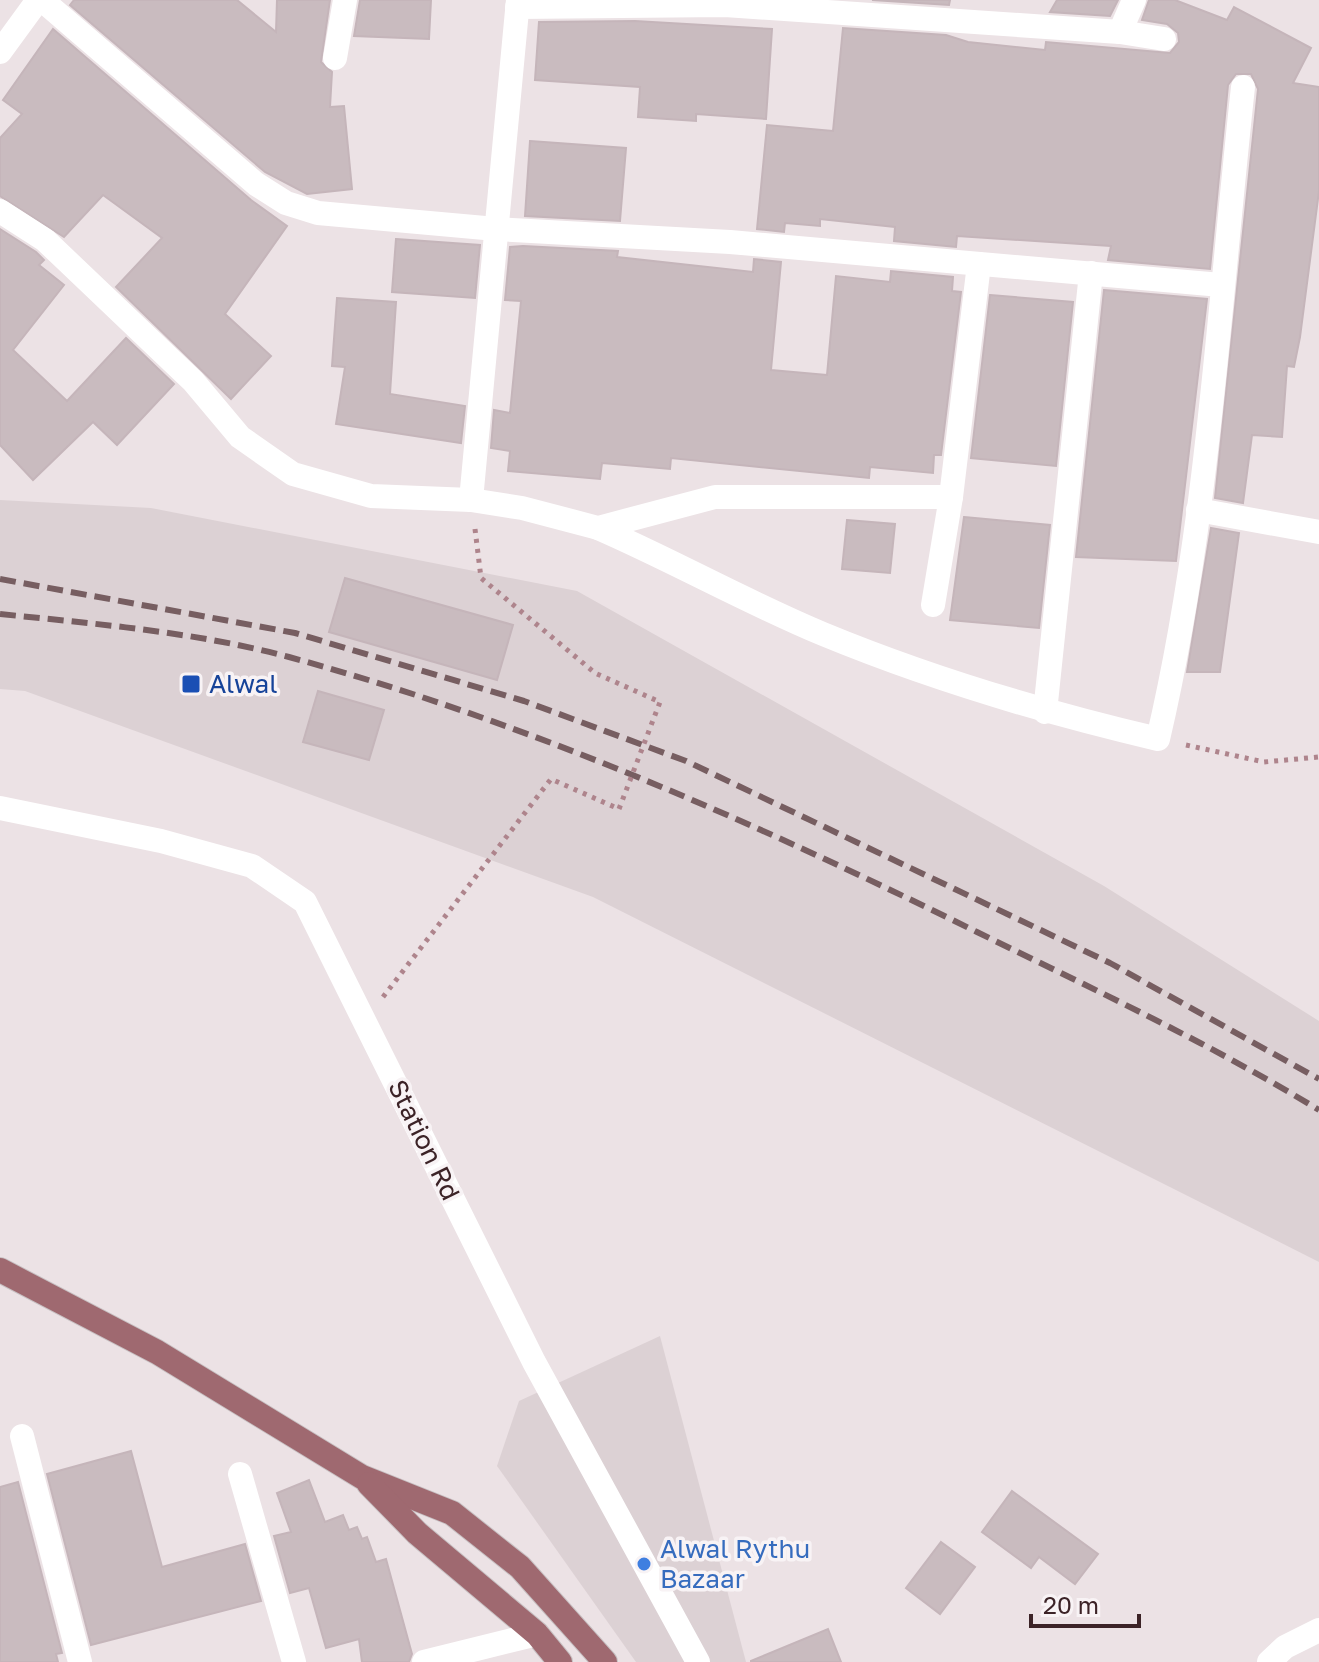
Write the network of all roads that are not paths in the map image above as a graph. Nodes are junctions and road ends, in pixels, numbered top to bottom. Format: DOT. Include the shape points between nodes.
graph roads {
  1 [pos="40,0"];
  2 [pos="345,0"];
  3 [pos="1134,0"];
  4 [pos="726,3"];
  5 [pos="517,4"];
  6 [pos="1120,32"];
  7 [pos="1164,39"];
  8 [pos="0,52"];
  9 [pos="335,58"];
  10 [pos="1243,87"];
  11 [pos="0,211"];
  12 [pos="496,229"];
  13 [pos="979,264"];
  14 [pos="1091,273"];
  15 [pos="1221,285"];
  16 [pos="951,497"];
  17 [pos="471,500"];
  18 [pos="1198,510"];
  19 [pos="598,528"];
  20 [pos="1319,532"];
  21 [pos="933,605"];
  22 [pos="1045,712"];
  23 [pos="0,808"];
  24 [pos="0,1270"];
  25 [pos="22,1436"];
  26 [pos="240,1474"];
  27 [pos="362,1477"];
  28 [pos="1319,1630"];
  29 [pos="537,1634"];
  30 [pos="80,1662"];
  31 [pos="294,1662"];
  32 [pos="424,1662"];
  33 [pos="560,1662"];
  34 [pos="605,1662"];
  35 [pos="698,1662"];
  36 [pos="1269,1662"];
  1 -- 8 [label="street"];
  1 -- 12 [label="street" via="256,184 286,203 318,213"];
  2 -- 9 [label="street"];
  3 -- 6 [label="street"];
  4 -- 5 [label="street"];
  4 -- 6 [label="street"];
  5 -- 12 [label="street"];
  6 -- 7 [label="street"];
  10 -- 15 [label="street"];
  11 -- 17 [label="street" via="45,240 193,381 240,437 293,474 371,496"];
  12 -- 13 [label="street"];
  12 -- 17 [label="street"];
  13 -- 14 [label="street"];
  13 -- 16 [label="street"];
  14 -- 15 [label="street"];
  14 -- 22 [label="street"];
  15 -- 18 [label="street"];
  16 -- 19 [label="street" via="715,497"];
  16 -- 21 [label="street"];
  17 -- 19 [label="street"];
  18 -- 20 [label="street"];
  18 -- 22 [label="street" via="1158,739"];
  19 -- 22 [label="street" via="822,634"];
  23 -- 35 [label="street, Station Rd" via="252,866 305,902 534,1362"];
  24 -- 27 [label="main road" via="157,1352"];
  25 -- 30 [label="street"];
  26 -- 31 [label="street"];
  27 -- 29 [label="main road" via="417,1533"];
  27 -- 34 [label="main road" via="452,1513 520,1567"];
  28 -- 36 [label="street" via="1285,1647"];
  29 -- 32 [label="street"];
  29 -- 33 [label="main road"];
}
